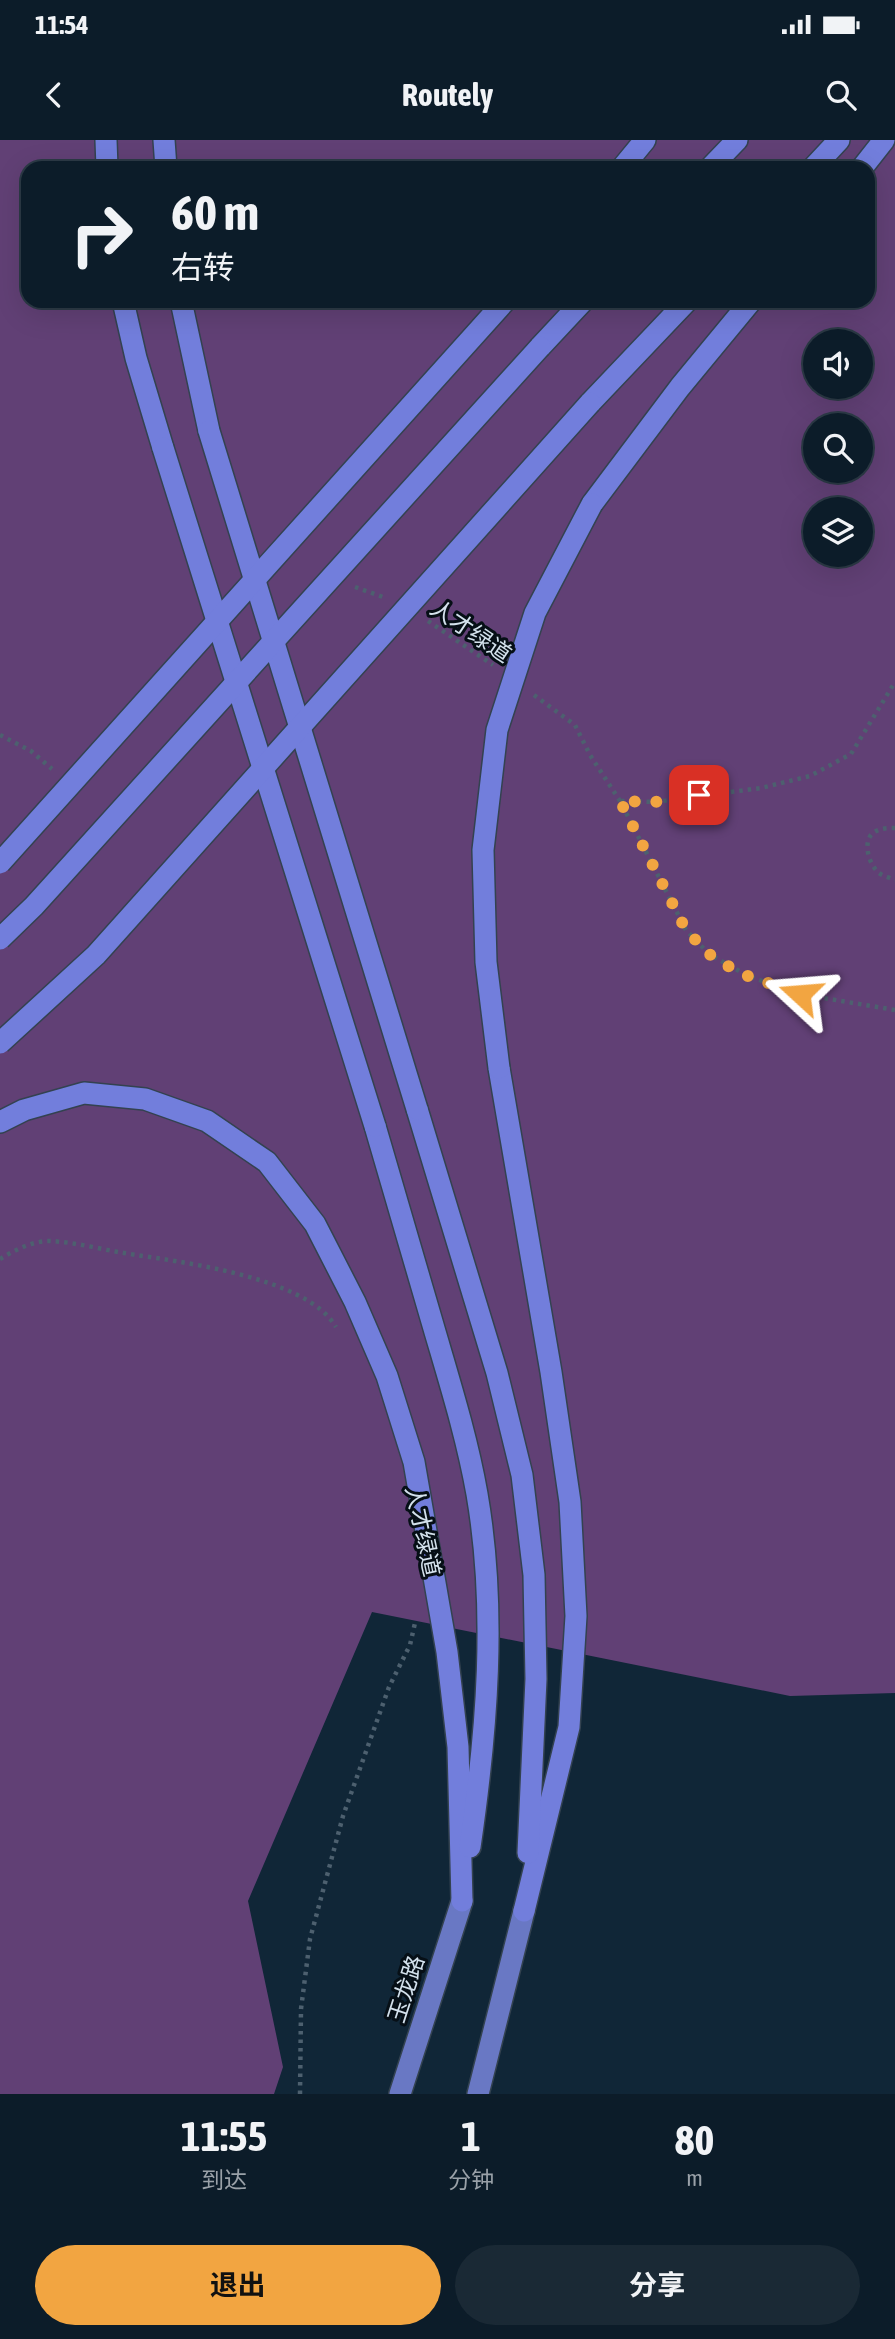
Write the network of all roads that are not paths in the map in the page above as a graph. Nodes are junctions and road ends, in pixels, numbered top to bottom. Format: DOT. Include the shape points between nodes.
graph roads {
  1 [pos="106,140"];
  2 [pos="164,140"];
  3 [pos="645,140"];
  4 [pos="737,140"];
  5 [pos="839,140"];
  6 [pos="884,140"];
  7 [pos="107,161"];
  8 [pos="166,161"];
  9 [pos="628,161"];
  10 [pos="717,161"];
  11 [pos="820,161"];
  12 [pos="868,161"];
  13 [pos="125,308"];
  14 [pos="183,308"];
  15 [pos="499,308"];
  16 [pos="576,308"];
  17 [pos="680,308"];
  18 [pos="745,308"];
  19 [pos="0,863"];
  20 [pos="0,939"];
  21 [pos="0,1043"];
  22 [pos="0,1122"];
  23 [pos="462,1901"];
  24 [pos="524,1910"];
  25 [pos="400,2094"];
  26 [pos="478,2094"];
  1 -- 7 [label="highway"];
  2 -- 8 [label="highway"];
  3 -- 9 [label="highway"];
  4 -- 10 [label="highway"];
  5 -- 11 [label="highway"];
  6 -- 12 [label="highway"];
  13 -- 23 [label="highway, bridge" via="163,448 375,1126 450,1383 477,1494 488,1598 487,1686 481,1776"];
  14 -- 24 [label="highway, bridge" via="209,431 497,1373 522,1475 534,1575 536,1679"];
  15 -- 19 [label="highway, bridge"];
  16 -- 20 [label="highway, bridge"];
  17 -- 21 [label="highway, bridge" via="96,955"];
  18 -- 24 [label="highway, bridge" via="592,504 535,613 497,730 483,850 486,962 499,1068 569,1489 576,1616 569,1727"];
  22 -- 23 [label="highway" via="24,1110 84,1093 145,1099 207,1121 267,1162 315,1223 387,1376 414,1462 447,1651 458,1747"];
  23 -- 25 [label="main road, 玉龙路"];
  24 -- 26 [label="main road"];
}
